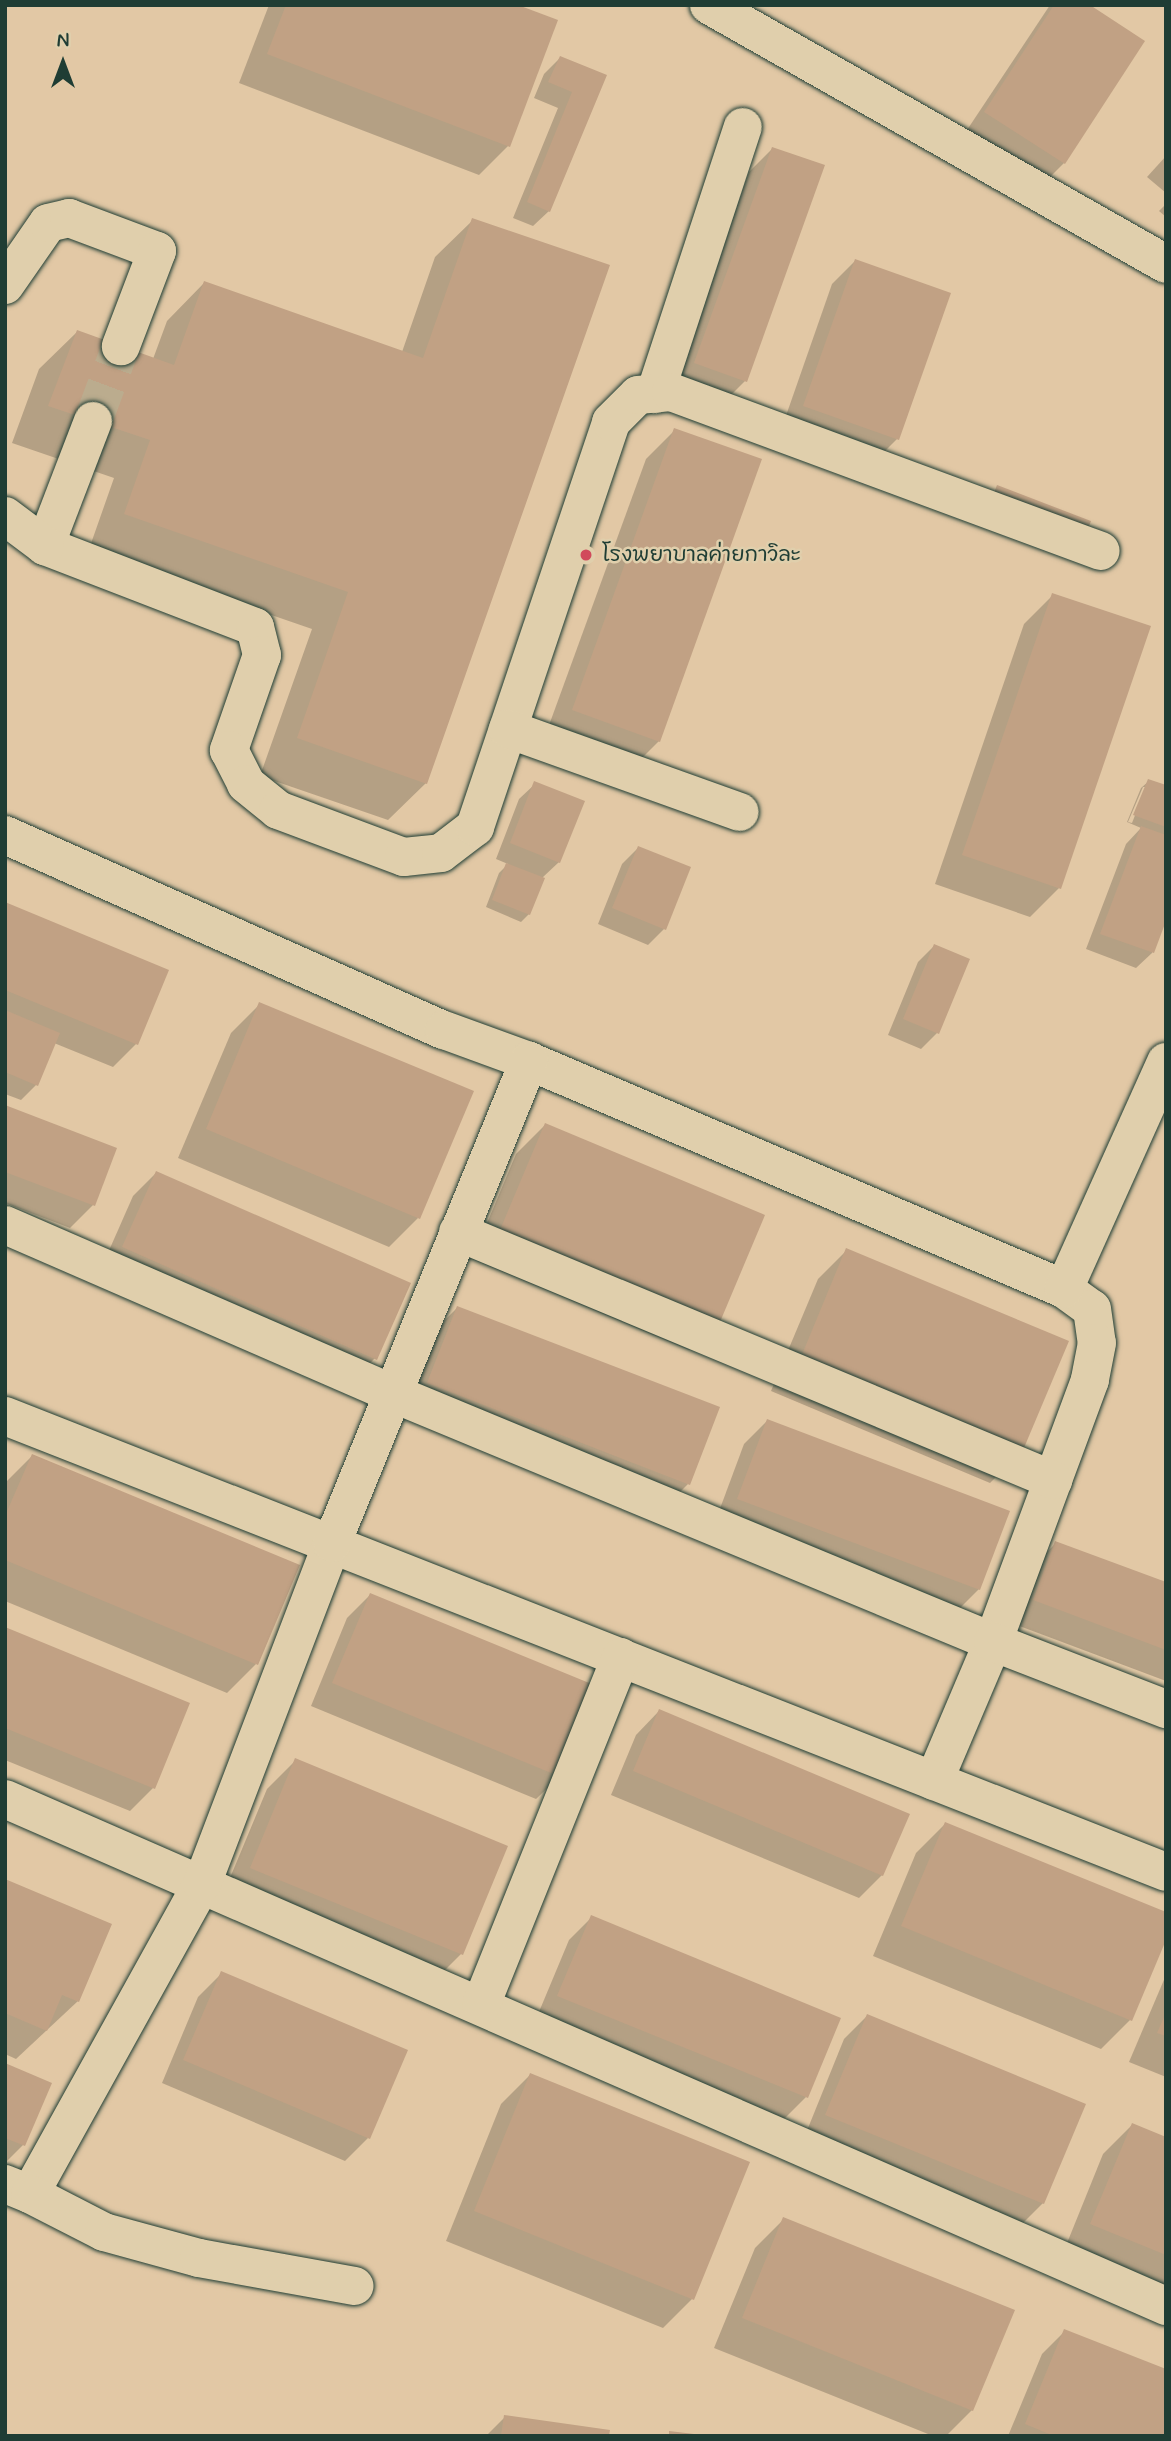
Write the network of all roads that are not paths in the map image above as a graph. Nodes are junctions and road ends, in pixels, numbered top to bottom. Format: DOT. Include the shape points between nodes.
graph roads {
  1 [pos="709,5"];
  2 [pos="743,127"];
  3 [pos="1166,264"];
  4 [pos="6,286"];
  5 [pos="121,346"];
  6 [pos="655,394"];
  7 [pos="93,421"];
  8 [pos="5,516"];
  9 [pos="45,546"];
  10 [pos="1101,551"];
  11 [pos="508,729"];
  12 [pos="740,812"];
  13 [pos="5,835"];
  14 [pos="529,1061"];
  15 [pos="1166,1062"];
  16 [pos="5,1225"];
  17 [pos="458,1232"];
  18 [pos="1065,1289"];
  19 [pos="391,1393"];
  20 [pos="5,1416"];
  21 [pos="1053,1480"];
  22 [pos="332,1543"];
  23 [pos="993,1642"];
  24 [pos="621,1657"];
  25 [pos="1166,1709"];
  26 [pos="934,1781"];
  27 [pos="5,1800"];
  28 [pos="1166,1872"];
  29 [pos="202,1884"];
  30 [pos="481,2006"];
  31 [pos="18,2189"];
  32 [pos="354,2286"];
  33 [pos="1166,2306"];
  1 -- 3 [label="lane"];
  2 -- 6 [label="lane"];
  4 -- 5 [label="lane" via="48,223 69,218 157,251"];
  6 -- 10 [label="lane" via="671,392"];
  6 -- 11 [label="lane" via="638,395 611,422"];
  7 -- 9 [label="lane"];
  8 -- 9 [label="lane"];
  9 -- 11 [label="lane" via="255,627 262,654 229,750 246,784 278,810 404,857 442,853 475,827"];
  11 -- 12 [label="lane"];
  13 -- 14 [label="lane" via="444,1030"];
  14 -- 17 [label="lane"];
  14 -- 18 [label="lane"];
  15 -- 18 [label="lane"];
  16 -- 19 [label="lane"];
  17 -- 19 [label="lane"];
  17 -- 21 [label="lane"];
  18 -- 21 [label="lane" via="1092,1309 1097,1343 1090,1380"];
  19 -- 22 [label="lane"];
  19 -- 23 [label="lane"];
  20 -- 22 [label="lane"];
  21 -- 23 [label="lane"];
  22 -- 24 [label="lane"];
  22 -- 29 [label="lane"];
  23 -- 25 [label="lane"];
  23 -- 26 [label="lane"];
  24 -- 26 [label="lane"];
  24 -- 30 [label="lane"];
  26 -- 28 [label="lane"];
  27 -- 29 [label="lane"];
  29 -- 30 [label="lane"];
  29 -- 31 [label="lane"];
  30 -- 33 [label="lane"];
  31 -- 32 [label="lane" via="104,2232 199,2258"];
}
